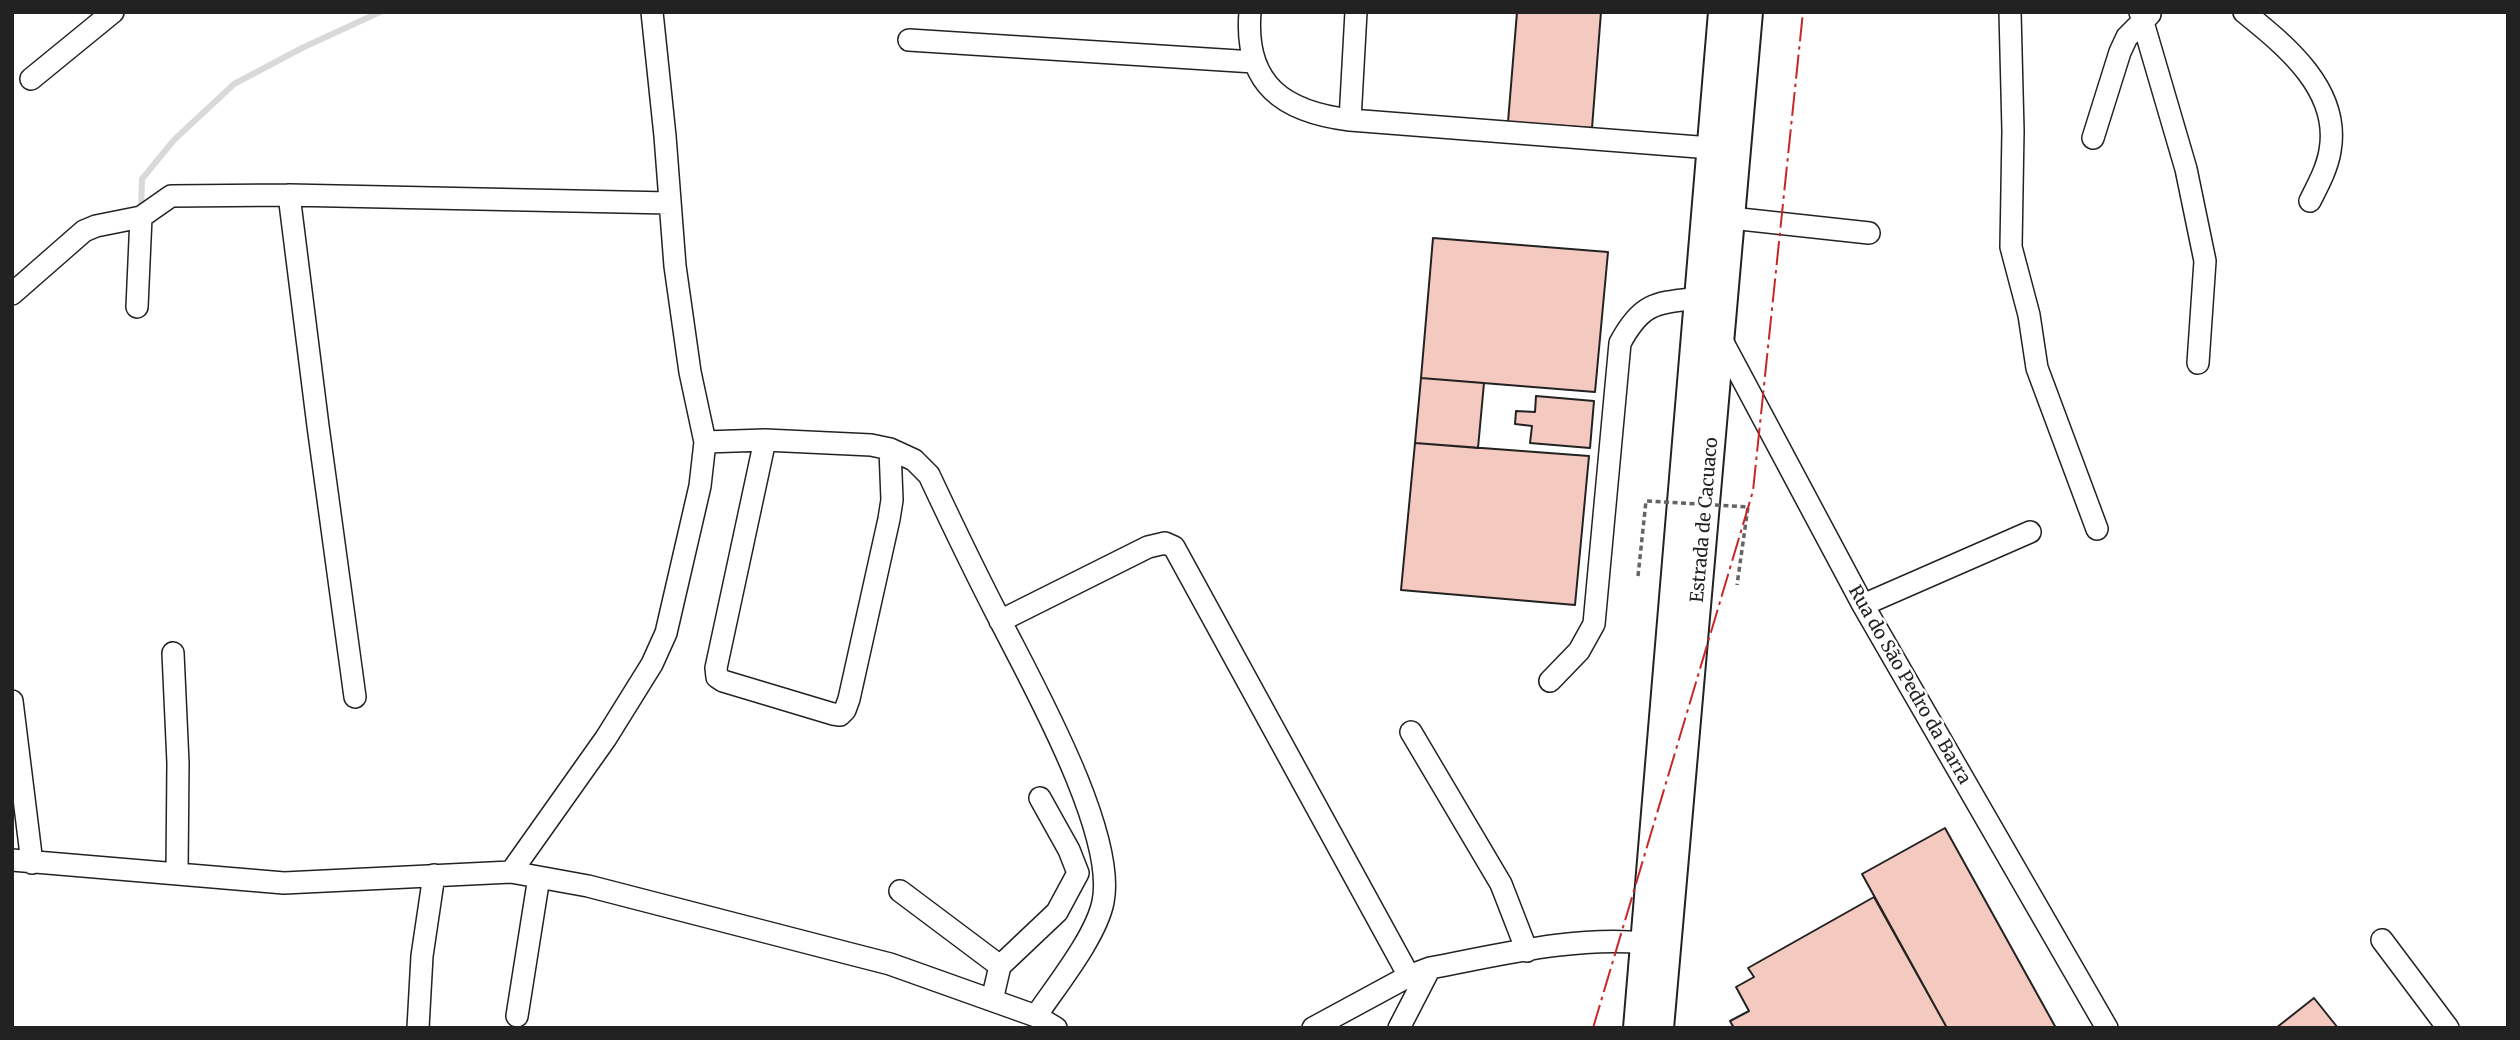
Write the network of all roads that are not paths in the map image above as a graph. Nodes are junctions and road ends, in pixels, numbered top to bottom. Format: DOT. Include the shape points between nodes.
graph roads {
  1 [pos="113,12"];
  2 [pos="652,12"];
  3 [pos="1251,12"];
  4 [pos="1356,12"];
  5 [pos="1723,12"];
  6 [pos="1748,12"];
  7 [pos="2010,12"];
  8 [pos="2244,12"];
  9 [pos="2145,15"];
  10 [pos="909,40"];
  11 [pos="1254,62"];
  12 [pos="31,79"];
  13 [pos="1350,120"];
  14 [pos="2093,138"];
  15 [pos="1711,148"];
  16 [pos="289,195"];
  17 [pos="2310,201"];
  18 [pos="669,203"];
  19 [pos="141,217"];
  20 [pos="1731,218"];
  21 [pos="1869,233"];
  22 [pos="12,294"];
  23 [pos="1699,298"];
  24 [pos="137,307"];
  25 [pos="1720,337"];
  26 [pos="2199,363"];
  27 [pos="765,440"];
  28 [pos="705,442"];
  29 [pos="890,449"];
  30 [pos="2097,529"];
  31 [pos="2030,532"];
  32 [pos="1863,605"];
  33 [pos="1000,621"];
  34 [pos="173,653"];
  35 [pos="1550,681"];
  36 [pos="355,697"];
  37 [pos="12,701"];
  38 [pos="1411,732"];
  39 [pos="1040,797"];
  40 [pos="22,862"];
  41 [pos="177,872"];
  42 [pos="511,872"];
  43 [pos="435,874"];
  44 [pos="539,877"];
  45 [pos="900,891"];
  46 [pos="2382,940"];
  47 [pos="1645,943"];
  48 [pos="1527,951"];
  49 [pos="1000,966"];
  50 [pos="1430,968"];
  51 [pos="1409,976"];
  52 [pos="992,1000"];
  53 [pos="517,1016"];
  54 [pos="1036,1016"];
  55 [pos="418,1028"];
  56 [pos="1056,1028"];
  57 [pos="1313,1028"];
  58 [pos="1399,1028"];
  59 [pos="1638,1028"];
  60 [pos="1659,1028"];
  61 [pos="2107,1028"];
  62 [pos="2448,1028"];
  1 -- 12 [label="street"];
  2 -- 18 [label="street"];
  3 -- 11 [label="street"];
  4 -- 13 [label="street"];
  5 -- 15 [label="main road, Estrada de Cacuaco"];
  6 -- 20 [label="main road, Estrada de Cacuaco"];
  7 -- 30 [label="street" via="2011,247 2037,368"];
  8 -- 17 [label="street" via="2294,56 2323,97 2331,117 2325,171"];
  9 -- 14 [label="street" via="2120,52"];
  9 -- 26 [label="street" via="2205,261"];
  10 -- 11 [label="street"];
  11 -- 13 [label="street" via="1279,96 1294,107"];
  13 -- 15 [label="street"];
  15 -- 23 [label="main road, Estrada de Cacuaco"];
  16 -- 18 [label="street"];
  16 -- 19 [label="street" via="170,196"];
  16 -- 36 [label="street"];
  18 -- 28 [label="street" via="690,372"];
  19 -- 22 [label="street" via="84,231"];
  19 -- 24 [label="street"];
  20 -- 21 [label="street"];
  20 -- 25 [label="main road, Estrada de Cacuaco"];
  23 -- 35 [label="street" via="1657,303 1638,316 1620,343 1594,624 1578,651"];
  23 -- 47 [label="main road, Estrada de Cacuaco"];
  25 -- 32 [label="street, Rua do São Pedro da Barra"];
  25 -- 60 [label="main road, Estrada de Cacuaco"];
  27 -- 28 [label="street"];
  27 -- 29 [label="street"];
  27 -- 29 [label="street" via="717,677 840,715 849,699 892,500"];
  28 -- 42 [label="street" via="700,486 666,633 606,738"];
  29 -- 33 [label="street" via="914,460 929,475"];
  31 -- 32 [label="street"];
  32 -- 61 [label="street, Rua do São Pedro da Barra"];
  33 -- 51 [label="street" via="1148,547 1165,543 1174,548"];
  33 -- 54 [label="street" via="1076,776 1105,877 1103,904 1095,924"];
  34 -- 41 [label="street"];
  37 -- 40 [label="street"];
  38 -- 48 [label="street" via="1501,884"];
  39 -- 49 [label="street" via="1078,873 1057,912"];
  40 -- 41 [label="street"];
  41 -- 43 [label="street" via="284,883"];
  42 -- 43 [label="street"];
  42 -- 44 [label="street"];
  43 -- 55 [label="street" via="422,956"];
  44 -- 52 [label="street" via="864,957"];
  44 -- 53 [label="street"];
  45 -- 49 [label="street"];
  46 -- 62 [label="street"];
  47 -- 48 [label="street" via="1613,940"];
  47 -- 59 [label="main road, Estrada de Cacuaco"];
  48 -- 50 [label="street"];
  49 -- 52 [label="street"];
  50 -- 51 [label="street"];
  50 -- 58 [label="street"];
  51 -- 57 [label="street"];
  52 -- 54 [label="street"];
  54 -- 56 [label="street"];
}
